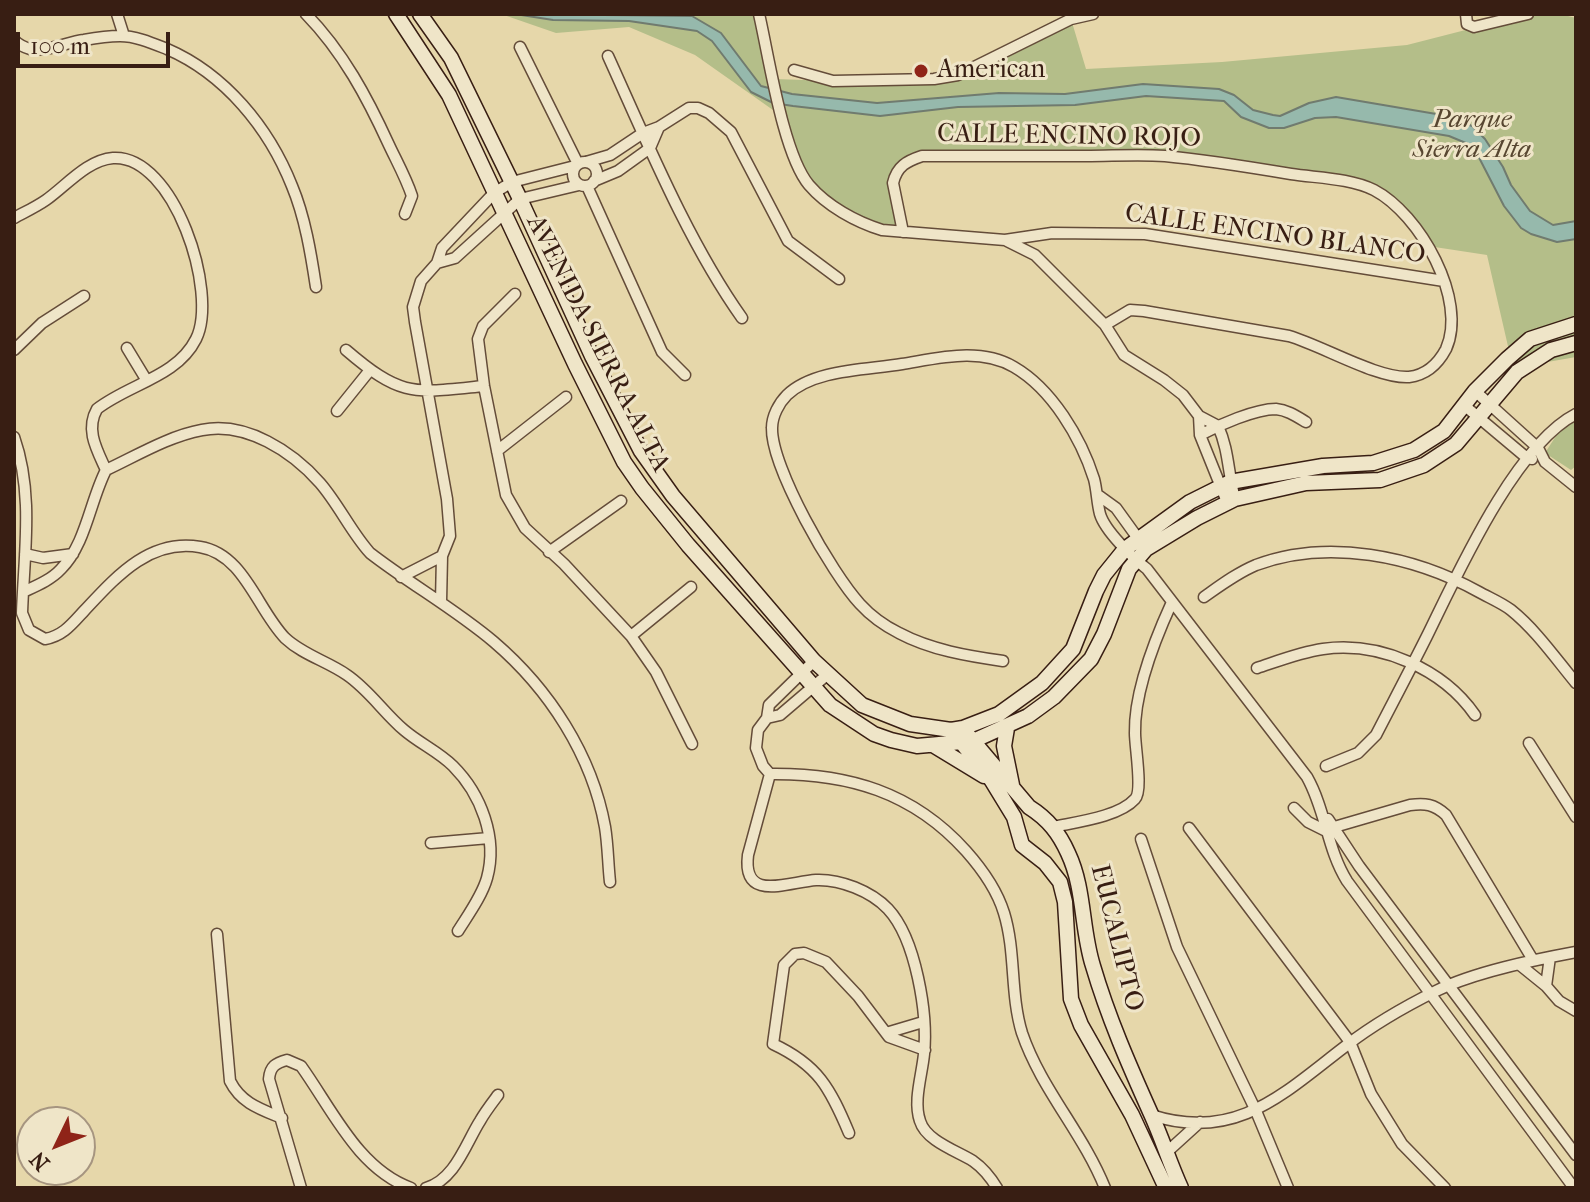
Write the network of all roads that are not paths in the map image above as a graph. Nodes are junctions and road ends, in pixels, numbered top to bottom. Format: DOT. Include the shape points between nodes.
graph roads {
  1 [pos="117,14"];
  2 [pos="306,14"];
  3 [pos="396,14"];
  4 [pos="420,14"];
  5 [pos="759,14"];
  6 [pos="1093,14"];
  7 [pos="1466,14"];
  8 [pos="1528,14"];
  9 [pos="1070,17"];
  10 [pos="124,36"];
  11 [pos="14,40"];
  12 [pos="520,47"];
  13 [pos="608,56"];
  14 [pos="794,70"];
  15 [pos="659,127"];
  16 [pos="643,133"];
  17 [pos="650,148"];
  18 [pos="580,164"];
  19 [pos="512,182"];
  20 [pos="587,184"];
  21 [pos="494,193"];
  22 [pos="520,199"];
  23 [pos="504,212"];
  24 [pos="405,214"];
  25 [pos="14,218"];
  26 [pos="460,229"];
  27 [pos="903,232"];
  28 [pos="1052,233"];
  29 [pos="1005,240"];
  30 [pos="472,242"];
  31 [pos="1035,255"];
  32 [pos="437,263"];
  33 [pos="839,279"];
  34 [pos="1444,281"];
  35 [pos="316,287"];
  36 [pos="515,294"];
  37 [pos="84,296"];
  38 [pos="742,318"];
  39 [pos="1576,324"];
  40 [pos="1105,325"];
  41 [pos="1576,343"];
  42 [pos="127,348"];
  43 [pos="14,350"];
  44 [pos="346,350"];
  45 [pos="370,370"];
  46 [pos="685,375"];
  47 [pos="147,381"];
  48 [pos="484,386"];
  49 [pos="1475,391"];
  50 [pos="426,392"];
  51 [pos="566,397"];
  52 [pos="1488,403"];
  53 [pos="1465,406"];
  54 [pos="337,411"];
  55 [pos="1576,414"];
  56 [pos="1199,416"];
  57 [pos="1479,417"];
  58 [pos="1306,422"];
  59 [pos="1218,426"];
  60 [pos="1200,435"];
  61 [pos="14,437"];
  62 [pos="1538,448"];
  63 [pos="497,451"];
  64 [pos="641,451"];
  65 [pos="1527,458"];
  66 [pos="624,462"];
  67 [pos="1545,462"];
  68 [pos="106,470"];
  69 [pos="1225,483"];
  70 [pos="1576,487"];
  71 [pos="1098,495"];
  72 [pos="1231,500"];
  73 [pos="621,501"];
  74 [pos="549,552"];
  75 [pos="1138,553"];
  76 [pos="25,554"];
  77 [pos="73,554"];
  78 [pos="442,556"];
  79 [pos="401,577"];
  80 [pos="1455,579"];
  81 [pos="691,587"];
  82 [pos="23,592"];
  83 [pos="1204,597"];
  84 [pos="441,602"];
  85 [pos="1172,602"];
  86 [pos="631,636"];
  87 [pos="814,661"];
  88 [pos="1003,661"];
  89 [pos="1414,663"];
  90 [pos="1257,668"];
  91 [pos="801,673"];
  92 [pos="828,674"];
  93 [pos="1576,683"];
  94 [pos="813,688"];
  95 [pos="1475,715"];
  96 [pos="767,718"];
  97 [pos="1007,728"];
  98 [pos="962,735"];
  99 [pos="1529,743"];
  100 [pos="692,744"];
  101 [pos="933,745"];
  102 [pos="1326,766"];
  103 [pos="770,774"];
  104 [pos="992,781"];
  105 [pos="1013,789"];
  106 [pos="1029,807"];
  107 [pos="1294,808"];
  108 [pos="1014,817"];
  109 [pos="1576,817"];
  110 [pos="1053,827"];
  111 [pos="1189,828"];
  112 [pos="1331,829"];
  113 [pos="489,838"];
  114 [pos="1141,839"];
  115 [pos="431,843"];
  116 [pos="1068,851"];
  117 [pos="1045,863"];
  118 [pos="610,882"];
  119 [pos="458,931"];
  120 [pos="217,934"];
  121 [pos="1576,952"];
  122 [pos="1550,957"];
  123 [pos="1533,960"];
  124 [pos="1520,965"];
  125 [pos="1450,984"];
  126 [pos="1546,986"];
  127 [pos="1432,993"];
  128 [pos="1576,1011"];
  129 [pos="923,1022"];
  130 [pos="886,1033"];
  131 [pos="1350,1042"];
  132 [pos="925,1050"];
  133 [pos="498,1095"];
  134 [pos="1256,1111"];
  135 [pos="1151,1115"];
  136 [pos="282,1118"];
  137 [pos="1200,1122"];
  138 [pos="849,1133"];
  139 [pos="1167,1152"];
  140 [pos="1576,1155"];
  141 [pos="301,1188"];
  142 [pos="411,1188"];
  143 [pos="426,1188"];
  144 [pos="997,1188"];
  145 [pos="1105,1188"];
  146 [pos="1166,1188"];
  147 [pos="1181,1188"];
  148 [pos="1288,1188"];
  149 [pos="1445,1188"];
  150 [pos="1574,1188"];
  1 -- 10 [label="street"];
  2 -- 24 [label="street" via="359,81 371,105 412,196"];
  3 -- 21 [label="street, AVENIDA SIERRA ALTA" via="449,95"];
  4 -- 19 [label="street, AVENIDA SIERRA ALTA" via="451,58"];
  5 -- 27 [label="street" via="787,137 809,185 868,226"];
  6 -- 9 [label="street"];
  7 -- 8 [label="street" via="1467,24 1474,27"];
  9 -- 14 [label="street" via="970,69 934,79 833,81"];
  10 -- 11 [label="street" via="39,49"];
  10 -- 35 [label="street" via="180,55 237,98 293,186"];
  12 -- 18 [label="street"];
  13 -- 16 [label="street"];
  15 -- 16 [label="street"];
  15 -- 17 [label="street"];
  15 -- 33 [label="street" via="689,108 720,121 740,147 788,241"];
  16 -- 17 [label="street"];
  16 -- 18 [label="street" via="610,155"];
  17 -- 20 [label="street" via="618,171"];
  17 -- 38 [label="street" via="717,283"];
  18 -- 19 [label="street"];
  18 -- 20 [label="street" via="572,175"];
  18 -- 20 [label="street" via="596,169"];
  19 -- 21 [label="street"];
  19 -- 22 [label="street, AVENIDA SIERRA ALTA"];
  20 -- 22 [label="street"];
  20 -- 46 [label="street" via="662,352"];
  21 -- 23 [label="street, AVENIDA SIERRA ALTA"];
  21 -- 26 [label="street"];
  22 -- 23 [label="street"];
  22 -- 64 [label="street, AVENIDA SIERRA ALTA"];
  23 -- 30 [label="street"];
  23 -- 66 [label="street, AVENIDA SIERRA ALTA"];
  25 -- 47 [label="street" via="108,159 131,161 164,189 188,232 197,262 202,322 185,355"];
  26 -- 30 [label="street"];
  26 -- 32 [label="street" via="442,248"];
  27 -- 29 [label="street"];
  27 -- 34 [label="street, CALLE ENCINO ROJO" via="893,183 906,162 922,156 1162,156 1374,190 1417,230"];
  28 -- 29 [label="street, CALLE ENCINO BLANCO"];
  28 -- 31 [label="street"];
  28 -- 34 [label="street, CALLE ENCINO BLANCO" via="1155,235"];
  29 -- 31 [label="street"];
  30 -- 32 [label="street" via="455,258"];
  31 -- 40 [label="street"];
  32 -- 50 [label="street" via="421,281 413,307"];
  34 -- 40 [label="street, CALLE ENCINO ROJO" via="1453,312 1452,336 1436,365 1412,377 1396,377 1289,336 1173,316 1130,310"];
  36 -- 48 [label="street" via="479,333"];
  37 -- 43 [label="street" via="42,323"];
  39 -- 49 [label="street" via="1530,339"];
  40 -- 56 [label="street" via="1124,355 1183,395"];
  41 -- 52 [label="street" via="1536,358"];
  42 -- 47 [label="street"];
  44 -- 45 [label="street"];
  45 -- 50 [label="street" via="387,383"];
  45 -- 54 [label="street"];
  47 -- 68 [label="street" via="107,402 93,417 94,444"];
  48 -- 50 [label="street"];
  48 -- 63 [label="street"];
  49 -- 52 [label="street"];
  49 -- 53 [label="street"];
  50 -- 78 [label="street" via="447,499 450,536"];
  51 -- 63 [label="street"];
  52 -- 57 [label="street"];
  52 -- 62 [label="street"];
  53 -- 57 [label="street"];
  53 -- 69 [label="street" via="1436,437 1389,459"];
  55 -- 62 [label="street"];
  56 -- 59 [label="street"];
  56 -- 60 [label="street"];
  57 -- 65 [label="street"];
  57 -- 72 [label="street" via="1456,444 1406,472 1380,480 1306,483"];
  58 -- 59 [label="street" via="1277,409"];
  59 -- 60 [label="street"];
  59 -- 69 [label="street" via="1228,453"];
  60 -- 69 [label="street"];
  61 -- 76 [label="street" via="27,497"];
  62 -- 65 [label="street"];
  62 -- 67 [label="street"];
  63 -- 74 [label="street" via="515,514"];
  64 -- 66 [label="street"];
  64 -- 87 [label="street, AVENIDA SIERRA ALTA"];
  65 -- 67 [label="street"];
  65 -- 80 [label="street"];
  66 -- 91 [label="street, AVENIDA SIERRA ALTA" via="688,545"];
  67 -- 70 [label="street"];
  68 -- 77 [label="street"];
  68 -- 79 [label="street" via="185,434 206,429 247,434 303,466 370,553"];
  69 -- 72 [label="street"];
  69 -- 75 [label="street" via="1190,502"];
  71 -- 75 [label="street" via="1116,508"];
  71 -- 75 [label="street" via="1100,516"];
  71 -- 88 [label="street" via="1084,452 1064,420 1027,376 999,360 955,355 811,380 777,408 772,426 776,459 810,527 861,605 898,633 940,649"];
  72 -- 75 [label="street"];
  73 -- 74 [label="street"];
  74 -- 86 [label="street"];
  75 -- 85 [label="street"];
  75 -- 97 [label="street" via="1091,659 1054,697"];
  75 -- 98 [label="street" via="1104,575 1062,664 999,714"];
  76 -- 77 [label="street"];
  76 -- 82 [label="street"];
  77 -- 82 [label="street" via="61,570"];
  78 -- 79 [label="street"];
  78 -- 84 [label="street"];
  79 -- 84 [label="street"];
  80 -- 83 [label="street" via="1408,562 1349,552 1296,555 1257,565"];
  80 -- 89 [label="street"];
  80 -- 93 [label="street" via="1510,610"];
  81 -- 86 [label="street"];
  82 -- 113 [label="street" via="25,623 37,636 53,638 120,572 145,555 183,546 214,550 234,565 286,639 348,676 403,729 451,764 478,801"];
  84 -- 118 [label="street" via="535,682 562,721 597,795"];
  85 -- 110 [label="street" via="1134,724 1141,791 1120,809"];
  85 -- 112 [label="street" via="1296,762"];
  86 -- 100 [label="street" via="656,672"];
  87 -- 91 [label="street"];
  87 -- 92 [label="street, AVENIDA SIERRA ALTA"];
  89 -- 90 [label="street" via="1378,652 1323,649"];
  89 -- 95 [label="street" via="1451,687"];
  89 -- 102 [label="street" via="1370,743"];
  91 -- 94 [label="street, AVENIDA SIERRA ALTA"];
  91 -- 96 [label="street" via="769,705"];
  92 -- 94 [label="street"];
  92 -- 98 [label="street, AVENIDA SIERRA ALTA" via="862,705 881,714"];
  94 -- 96 [label="street" via="780,715"];
  94 -- 101 [label="street, AVENIDA SIERRA ALTA" via="874,734"];
  96 -- 103 [label="street" via="758,730 756,748"];
  97 -- 98 [label="street"];
  97 -- 105 [label="street" via="1004,746"];
  98 -- 101 [label="street, AVENIDA SIERRA ALTA"];
  98 -- 104 [label="street, EUCALIPTO"];
  98 -- 105 [label="street, EUCALIPTO"];
  99 -- 109 [label="street"];
  101 -- 104 [label="street"];
  103 -- 129 [label="street" via="748,855 749,876 771,887 818,880 842,883 884,905 908,939"];
  103 -- 145 [label="street" via="834,777 871,787 914,806 951,834 976,862 1004,913 1017,1013 1030,1053"];
  104 -- 108 [label="street, EUCALIPTO"];
  105 -- 106 [label="street, EUCALIPTO"];
  106 -- 108 [label="street"];
  106 -- 110 [label="street, EUCALIPTO"];
  107 -- 112 [label="street" via="1315,827"];
  108 -- 117 [label="street, EUCALIPTO" via="1022,845"];
  110 -- 116 [label="street, EUCALIPTO"];
  111 -- 131 [label="street"];
  112 -- 123 [label="street" via="1410,805 1438,808"];
  112 -- 125 [label="street"];
  112 -- 127 [label="street" via="1336,861 1347,881"];
  113 -- 115 [label="street"];
  113 -- 119 [label="street" via="486,881"];
  114 -- 134 [label="street" via="1177,947"];
  116 -- 117 [label="street"];
  116 -- 135 [label="street, EUCALIPTO" via="1082,891 1092,963"];
  117 -- 146 [label="street, EUCALIPTO" via="1060,882 1065,902 1069,990 1077,1015"];
  120 -- 136 [label="street" via="230,1081 254,1107"];
  121 -- 122 [label="street"];
  122 -- 123 [label="street"];
  122 -- 126 [label="street"];
  123 -- 124 [label="street"];
  124 -- 125 [label="street"];
  124 -- 126 [label="street"];
  125 -- 127 [label="street"];
  125 -- 140 [label="street"];
  126 -- 128 [label="street"];
  127 -- 131 [label="street"];
  127 -- 150 [label="street"];
  129 -- 130 [label="street"];
  129 -- 132 [label="street"];
  130 -- 132 [label="street"];
  130 -- 138 [label="street" via="826,962 804,953 784,965 773,1044 819,1075"];
  131 -- 134 [label="street"];
  131 -- 149 [label="street" via="1385,1119"];
  132 -- 144 [label="street" via="920,1122 929,1134 974,1162"];
  133 -- 143 [label="street" via="450,1172"];
  134 -- 137 [label="street"];
  134 -- 148 [label="street"];
  135 -- 137 [label="street"];
  135 -- 139 [label="street, EUCALIPTO"];
  136 -- 141 [label="street"];
  136 -- 142 [label="street" via="269,1079 274,1065 287,1060 301,1066 362,1153"];
  137 -- 139 [label="street"];
  139 -- 147 [label="street, EUCALIPTO"];
}
